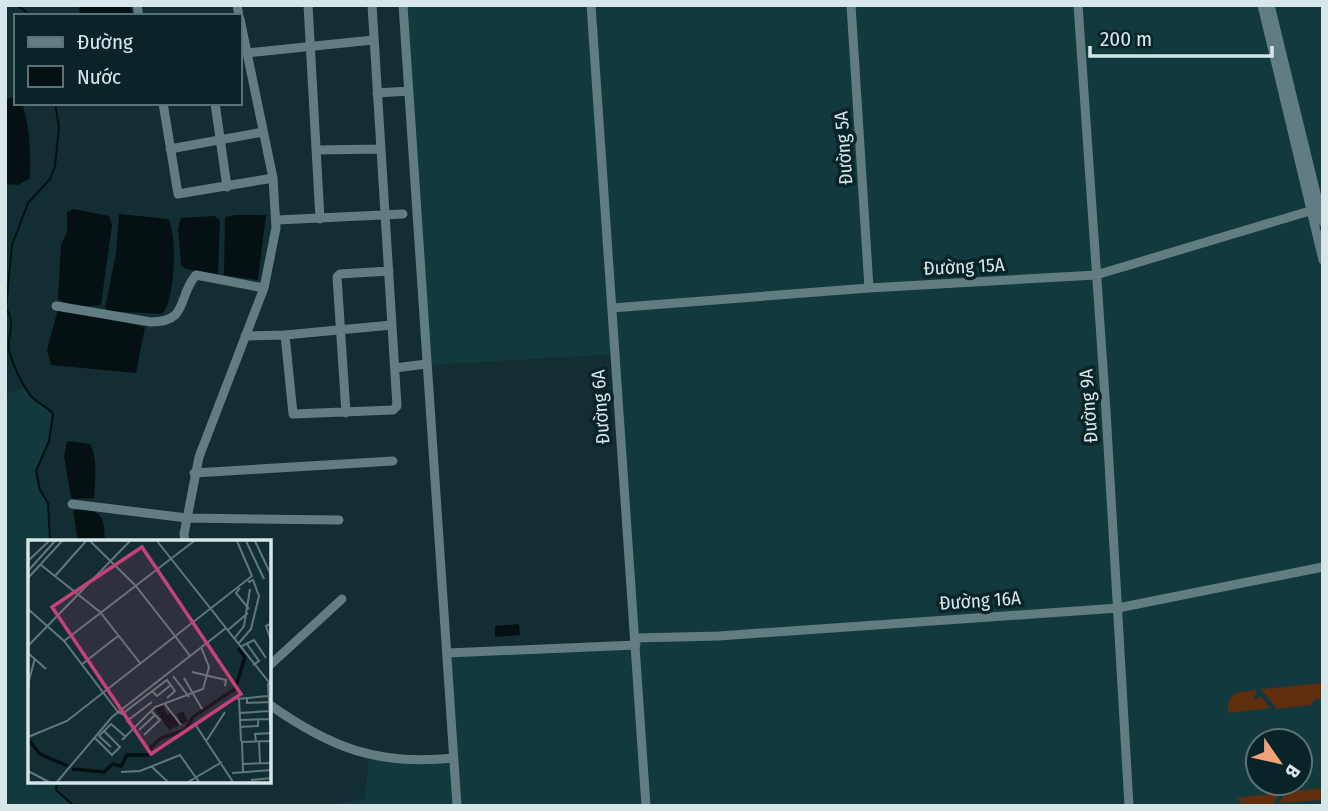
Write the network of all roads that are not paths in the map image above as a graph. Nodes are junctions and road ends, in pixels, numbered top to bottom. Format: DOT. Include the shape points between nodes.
graph roads {
  1 [pos="308,5"];
  2 [pos="372,5"];
  3 [pos="403,5"];
  4 [pos="591,5"];
  5 [pos="851,5"];
  6 [pos="1078,5"];
  7 [pos="1262,5"];
  8 [pos="1270,5"];
  9 [pos="242,32"];
  10 [pos="373,40"];
  11 [pos="310,46"];
  12 [pos="246,52"];
  13 [pos="244,70"];
  14 [pos="410,91"];
  15 [pos="377,93"];
  16 [pos="163,105"];
  17 [pos="215,105"];
  18 [pos="263,132"];
  19 [pos="220,141"];
  20 [pos="170,149"];
  21 [pos="381,149"];
  22 [pos="316,150"];
  23 [pos="273,178"];
  24 [pos="227,187"];
  25 [pos="1317,208"];
  26 [pos="403,214"];
  27 [pos="385,215"];
  28 [pos="320,219"];
  29 [pos="277,220"];
  30 [pos="1323,222"];
  31 [pos="1323,260"];
  32 [pos="389,271"];
  33 [pos="1096,275"];
  34 [pos="264,288"];
  35 [pos="869,288"];
  36 [pos="56,306"];
  37 [pos="612,308"];
  38 [pos="392,325"];
  39 [pos="340,330"];
  40 [pos="285,335"];
  41 [pos="245,336"];
  42 [pos="426,364"];
  43 [pos="395,368"];
  44 [pos="346,413"];
  45 [pos="393,461"];
  46 [pos="194,473"];
  47 [pos="72,505"];
  48 [pos="187,518"];
  49 [pos="339,520"];
  50 [pos="185,540"];
  51 [pos="1323,567"];
  52 [pos="342,598"];
  53 [pos="1118,608"];
  54 [pos="636,641"];
  55 [pos="448,653"];
  56 [pos="271,664"];
  57 [pos="271,706"];
  58 [pos="454,758"];
  59 [pos="457,806"];
  60 [pos="646,806"];
  61 [pos="1129,806"];
  1 -- 11 [label="street"];
  2 -- 10 [label="street"];
  3 -- 14 [label="street"];
  4 -- 37 [label="street, Đường 6A"];
  5 -- 35 [label="street, Đường 5A"];
  6 -- 33 [label="street, Đường 9A"];
  7 -- 25 [label="street"];
  8 -- 25 [label="street"];
  9 -- 12 [label="street"];
  10 -- 11 [label="street"];
  10 -- 15 [label="street"];
  11 -- 12 [label="street"];
  11 -- 22 [label="street"];
  12 -- 13 [label="street"];
  13 -- 18 [label="street"];
  14 -- 15 [label="street"];
  14 -- 42 [label="street"];
  15 -- 21 [label="street"];
  16 -- 20 [label="street"];
  17 -- 19 [label="street"];
  18 -- 19 [label="street"];
  18 -- 23 [label="street"];
  19 -- 20 [label="street"];
  19 -- 24 [label="street"];
  20 -- 24 [label="street" via="178,194"];
  21 -- 22 [label="street"];
  21 -- 27 [label="street"];
  22 -- 28 [label="street"];
  23 -- 24 [label="street"];
  23 -- 29 [label="street"];
  25 -- 30 [label="street"];
  25 -- 31 [label="street"];
  25 -- 33 [label="street, Đường 15A"];
  26 -- 27 [label="street"];
  27 -- 28 [label="street"];
  27 -- 32 [label="street"];
  28 -- 29 [label="street"];
  29 -- 34 [label="street"];
  32 -- 38 [label="street"];
  32 -- 39 [label="street" via="338,275"];
  33 -- 35 [label="street, Đường 15A"];
  33 -- 53 [label="street, Đường 9A"];
  34 -- 36 [label="street" via="196,275 172,320 163,322"];
  34 -- 41 [label="street"];
  35 -- 37 [label="street, Đường 15A"];
  37 -- 54 [label="street, Đường 6A"];
  38 -- 39 [label="street"];
  38 -- 43 [label="street"];
  39 -- 40 [label="street"];
  39 -- 44 [label="street"];
  40 -- 41 [label="street"];
  40 -- 44 [label="street" via="293,414"];
  41 -- 46 [label="street"];
  42 -- 43 [label="street"];
  42 -- 55 [label="street"];
  43 -- 44 [label="street" via="397,406 393,410"];
  45 -- 46 [label="street"];
  46 -- 48 [label="street"];
  47 -- 48 [label="street"];
  48 -- 49 [label="street"];
  48 -- 50 [label="street"];
  51 -- 53 [label="street, Đường 16A"];
  52 -- 56 [label="street"];
  53 -- 54 [label="street, Đường 16A"];
  53 -- 61 [label="street, Đường 9A"];
  54 -- 55 [label="street, Đường 16A"];
  54 -- 60 [label="street, Đường 6A"];
  55 -- 58 [label="street"];
  57 -- 58 [label="street" via="328,741 360,753 411,761"];
  58 -- 59 [label="street"];
}
